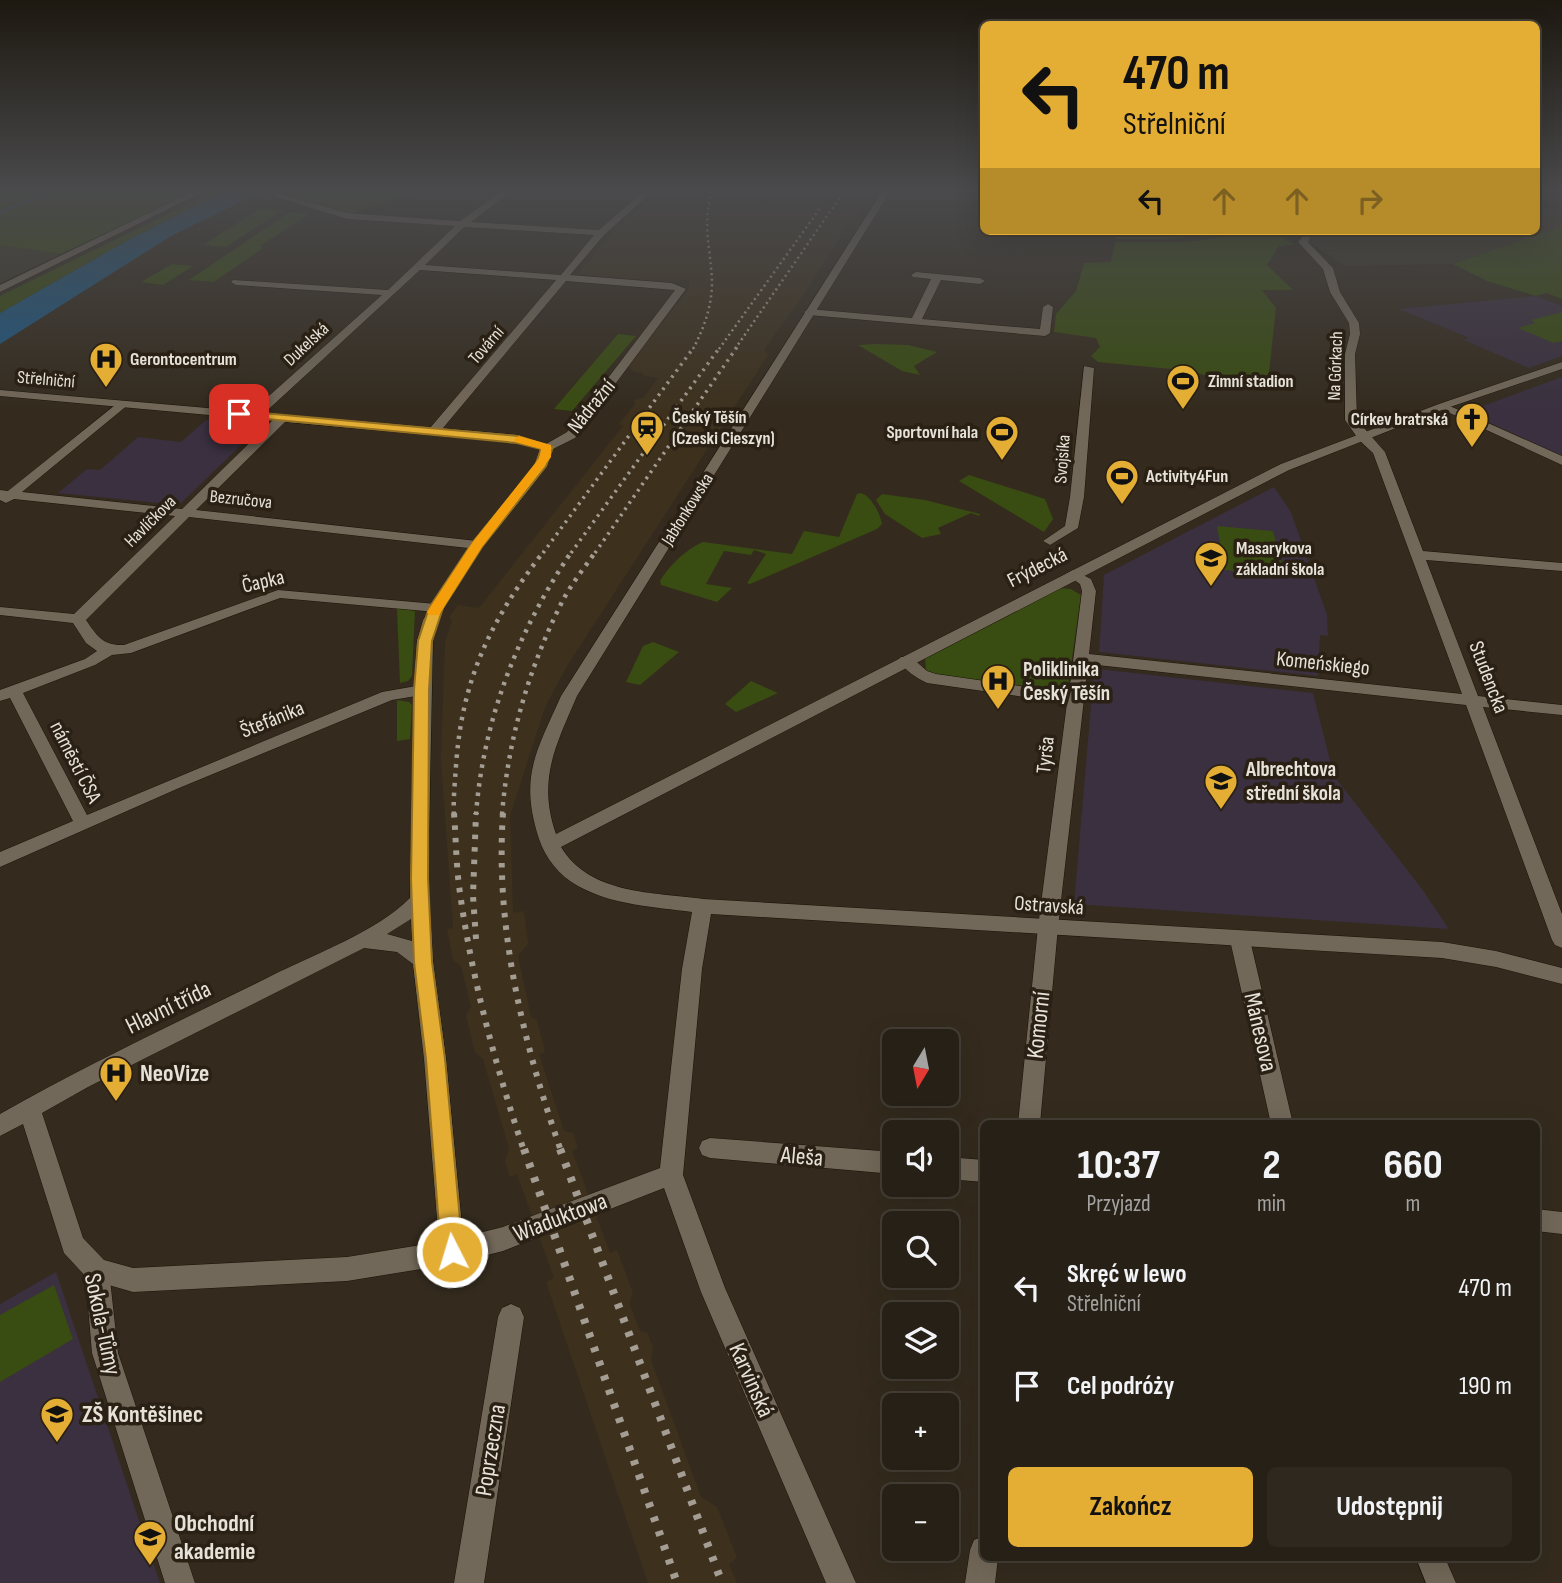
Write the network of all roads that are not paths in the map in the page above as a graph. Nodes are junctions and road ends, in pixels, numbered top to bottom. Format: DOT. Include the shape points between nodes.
graph roads {
  1 [pos="52,264"];
  2 [pos="421,264"];
  3 [pos="577,264"];
  4 [pos="840,264"];
  5 [pos="1324,264"];
  6 [pos="418,267"];
  7 [pos="916,275"];
  8 [pos="566,278"];
  9 [pos="937,278"];
  10 [pos="980,281"];
  11 [pos="236,282"];
  12 [pos="0,289"];
  13 [pos="390,293"];
  14 [pos="1048,307"];
  15 [pos="809,312"];
  16 [pos="916,321"];
  17 [pos="1562,365"];
  18 [pos="1088,368"];
  19 [pos="0,393"];
  20 [pos="123,404"];
  21 [pos="1443,407"];
  22 [pos="255,415"];
  23 [pos="282,418"];
  24 [pos="434,431"];
  25 [pos="1363,437"];
  26 [pos="547,447"];
  27 [pos="1562,461"];
  28 [pos="4,498"];
  29 [pos="186,513"];
  30 [pos="1050,541"];
  31 [pos="477,545"];
  32 [pos="1418,555"];
  33 [pos="1562,567"];
  34 [pos="1073,574"];
  35 [pos="436,608"];
  36 [pos="0,611"];
  37 [pos="78,619"];
  38 [pos="106,652"];
  39 [pos="1080,658"];
  40 [pos="906,660"];
  41 [pos="422,690"];
  42 [pos="7,694"];
  43 [pos="1074,699"];
  44 [pos="1475,700"];
  45 [pos="1562,710"];
  46 [pos="83,824"];
  47 [pos="549,845"];
  48 [pos="0,860"];
  49 [pos="421,899"];
  50 [pos="703,906"];
  51 [pos="1049,918"];
  52 [pos="362,940"];
  53 [pos="1240,940"];
  54 [pos="1562,940"];
  55 [pos="423,962"];
  56 [pos="1562,976"];
  57 [pos="30,1111"];
  58 [pos="1029,1120"];
  59 [pos="1281,1120"];
  60 [pos="0,1126"];
  61 [pos="710,1148"];
  62 [pos="882,1162"];
  63 [pos="959,1169"];
  64 [pos="980,1171"];
  65 [pos="670,1175"];
  66 [pos="1540,1220"];
  67 [pos="1562,1223"];
  68 [pos="452,1252"];
  69 [pos="97,1270"];
  70 [pos="511,1317"];
  71 [pos="983,1561"];
  72 [pos="1432,1561"];
  73 [pos="180,1583"];
  74 [pos="470,1583"];
  75 [pos="841,1583"];
  76 [pos="980,1583"];
  77 [pos="1441,1583"];
  1 -- 12 [label="street"];
  2 -- 6 [label="street, Dukelská"];
  3 -- 8 [label="street, Tovární"];
  4 -- 15 [label="street, Jabłonkowska"];
  5 -- 25 [label="street, Na Górkach" via="1354,323 1351,420"];
  6 -- 8 [label="street"];
  6 -- 13 [label="street, Dukelská"];
  7 -- 9 [label="street"];
  8 -- 24 [label="street, Tovární"];
  8 -- 26 [label="street, Nádražní" via="680,287 680,291 571,435"];
  9 -- 10 [label="street"];
  9 -- 16 [label="street"];
  11 -- 13 [label="street"];
  13 -- 22 [label="street, Dukelská"];
  14 -- 16 [label="street" via="1045,333"];
  15 -- 16 [label="street"];
  15 -- 47 [label="street, Jabłonkowska" via="569,696 538,782 537,798"];
  17 -- 21 [label="street, Frýdecká"];
  18 -- 30 [label="street, Svojsíka" via="1071,528"];
  19 -- 20 [label="street, Střelniční"];
  20 -- 22 [label="street, Střelniční"];
  20 -- 28 [label="street"];
  21 -- 25 [label="street, Frýdecká"];
  21 -- 27 [label="street"];
  22 -- 23 [label="street, Střelniční"];
  23 -- 24 [label="street, Střelniční"];
  23 -- 29 [label="street, Havlíčkova"];
  24 -- 26 [label="street, Střelniční" via="518,439"];
  25 -- 32 [label="street, Studencka" via="1379,452"];
  25 -- 34 [label="street, Frýdecká" via="1285,467"];
  26 -- 31 [label="street, Nádražní" via="541,466"];
  28 -- 29 [label="street, Bezručova"];
  29 -- 31 [label="street, Bezručova"];
  29 -- 37 [label="street, Havlíčkova"];
  31 -- 35 [label="street, Nádražní"];
  32 -- 33 [label="street"];
  32 -- 44 [label="street, Studencka"];
  34 -- 39 [label="street, Tyrša" via="1086,582 1089,590"];
  34 -- 40 [label="street, Frýdecká"];
  35 -- 38 [label="street, Čapka" via="278,594 126,650"];
  35 -- 41 [label="street, Nádražní" via="426,631"];
  36 -- 37 [label="street"];
  37 -- 38 [label="street" via="97,648"];
  38 -- 42 [label="street, Čapka" via="90,663"];
  39 -- 43 [label="street, Tyrša"];
  39 -- 44 [label="street, Komeńskiego"];
  40 -- 43 [label="street" via="933,679"];
  40 -- 47 [label="street, Frýdecká"];
  41 -- 46 [label="street, Štefánika" via="388,696"];
  41 -- 49 [label="street, Nádražní"];
  42 -- 46 [label="street, náměstí ČSA"];
  43 -- 51 [label="street, Tyrša"];
  44 -- 45 [label="street, Komeńskiego"];
  44 -- 54 [label="street, Studencka"];
  46 -- 48 [label="street, náměstí ČSA"];
  47 -- 50 [label="street, Ostravská" via="562,864 597,888"];
  49 -- 52 [label="street, Hlavní třída"];
  49 -- 55 [label="street, Nádražní"];
  50 -- 51 [label="street, Ostravská"];
  50 -- 65 [label="street"];
  51 -- 53 [label="street, Ostravská"];
  51 -- 58 [label="street, Komorní"];
  52 -- 55 [label="street" via="407,947"];
  52 -- 57 [label="street, Hlavní třída" via="80,1080"];
  53 -- 56 [label="street, Ostravská" via="1442,950"];
  53 -- 59 [label="street, Mánesova"];
  55 -- 68 [label="street, Nádražní"];
  57 -- 60 [label="street, Hlavní třída"];
  57 -- 69 [label="street, Sokola-Tůmy" via="73,1245"];
  61 -- 62 [label="street, Aleša"];
  63 -- 64 [label="street"];
  65 -- 68 [label="street, Wiaduktowa" via="503,1239"];
  65 -- 75 [label="street, Karvinská" via="714,1292"];
  66 -- 67 [label="street"];
  68 -- 69 [label="street, Wiaduktowa" via="347,1269 133,1280"];
  69 -- 73 [label="street, Sokola-Tůmy" via="105,1353"];
  70 -- 74 [label="street, Poprzeczna"];
  71 -- 76 [label="street"];
  72 -- 77 [label="street"];
}
